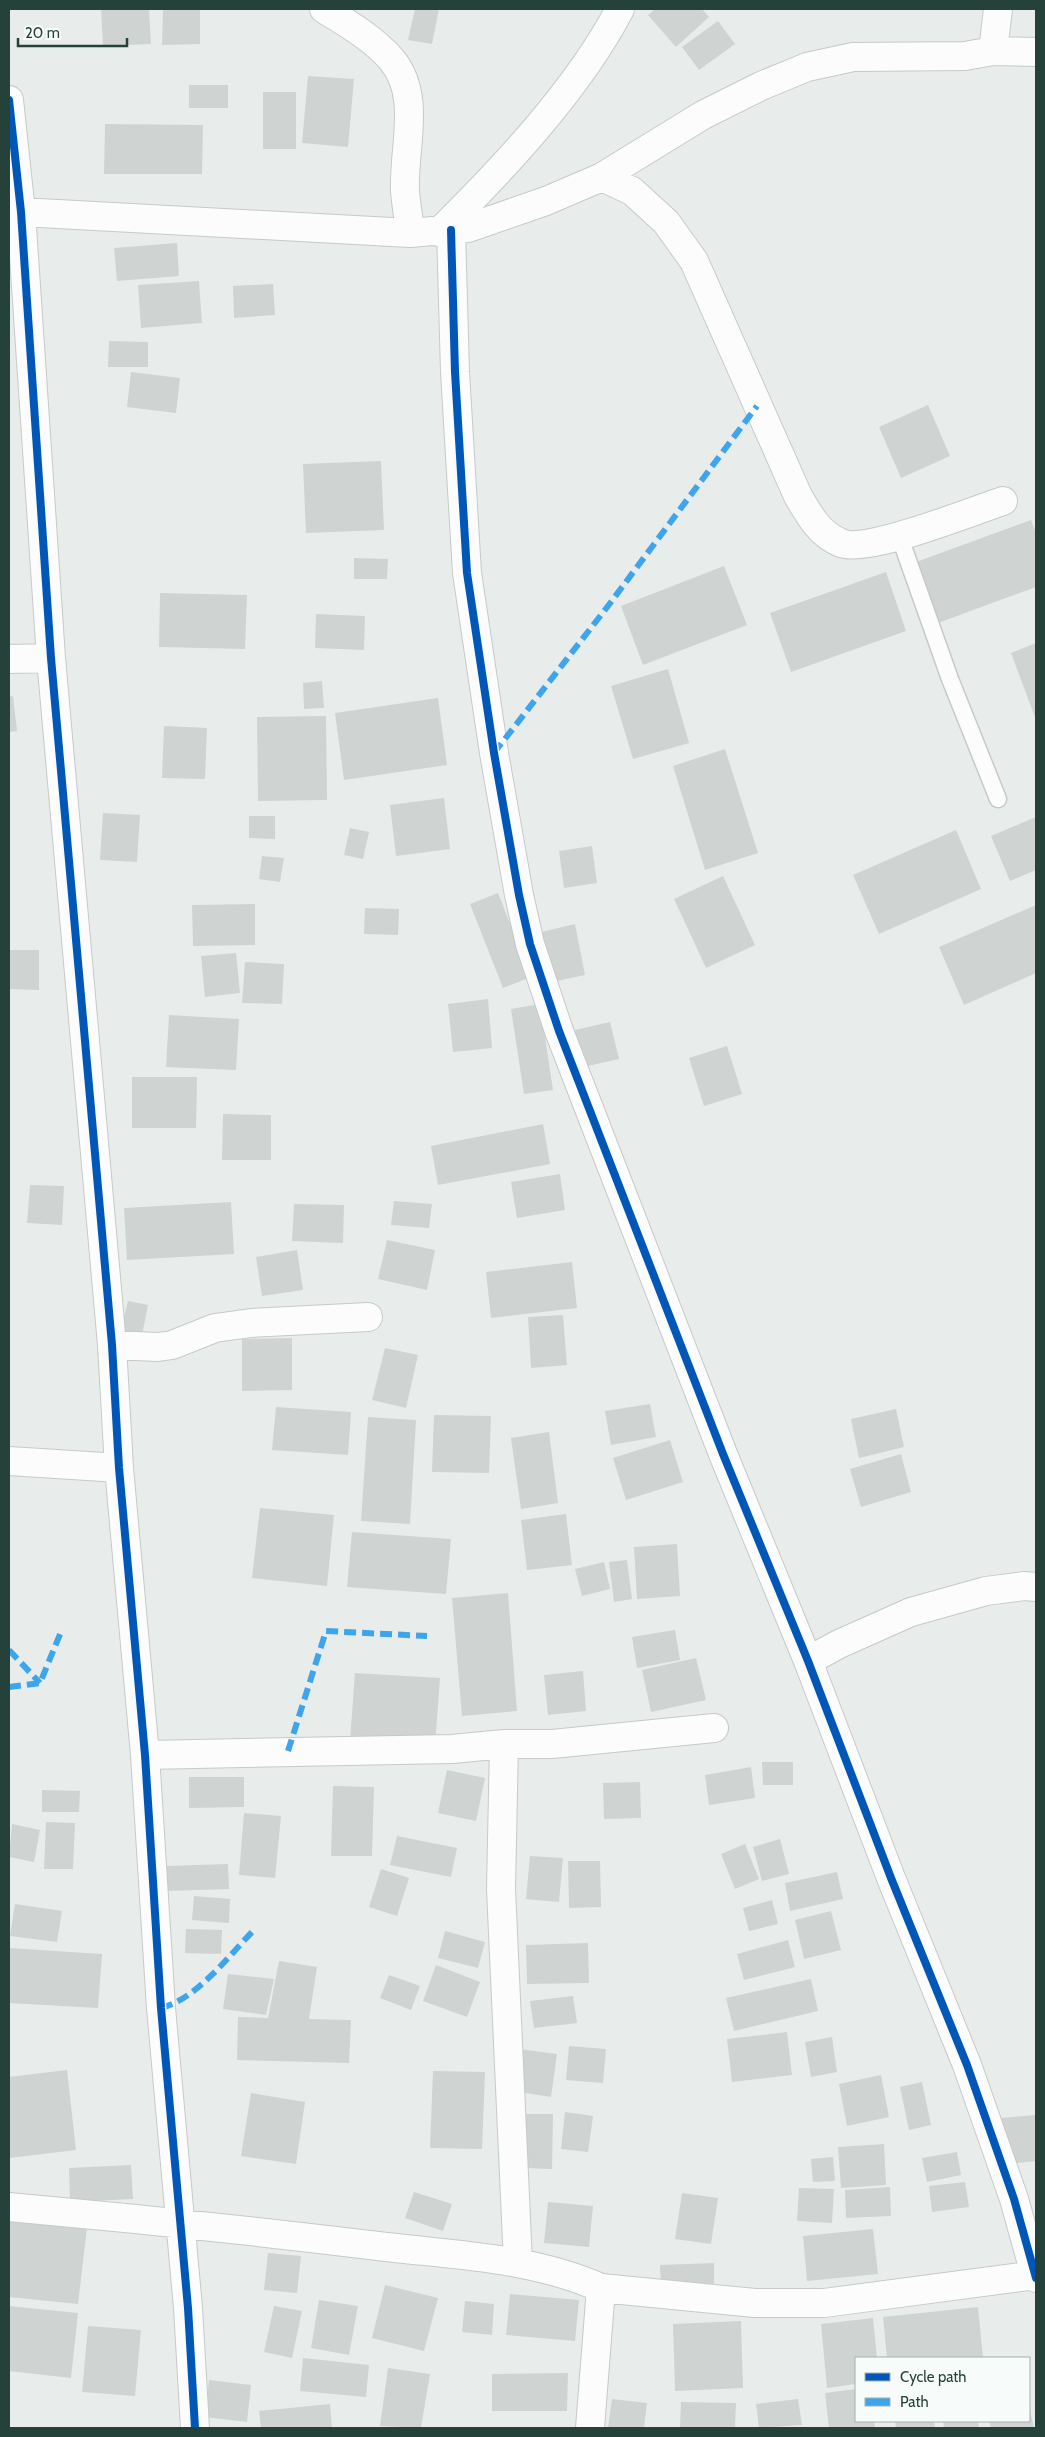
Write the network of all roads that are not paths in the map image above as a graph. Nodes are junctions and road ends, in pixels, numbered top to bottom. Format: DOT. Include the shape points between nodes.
graph roads {
  1 [pos="324,9"];
  2 [pos="620,9"];
  3 [pos="998,9"];
  4 [pos="992,51"];
  5 [pos="1036,52"];
  6 [pos="9,100"];
  7 [pos="13,175"];
  8 [pos="602,177"];
  9 [pos="21,212"];
  10 [pos="445,231"];
  11 [pos="410,233"];
  12 [pos="1003,501"];
  13 [pos="899,535"];
  14 [pos="51,658"];
  15 [pos="9,659"];
  16 [pos="998,799"];
  17 [pos="368,1317"];
  18 [pos="112,1345"];
  19 [pos="9,1461"];
  20 [pos="119,1468"];
  21 [pos="1036,1587"];
  22 [pos="808,1660"];
  23 [pos="714,1728"];
  24 [pos="504,1744"];
  25 [pos="145,1755"];
  26 [pos="9,2207"];
  27 [pos="179,2222"];
  28 [pos="518,2263"];
  29 [pos="1036,2277"];
  30 [pos="601,2288"];
  31 [pos="195,2428"];
  32 [pos="590,2428"];
  1 -- 11 [label="street" via="367,38 392,60 404,81 410,105 405,190"];
  2 -- 10 [label="street" via="568,88"];
  3 -- 4 [label="street"];
  4 -- 5 [label="street"];
  4 -- 8 [label="street" via="957,56 853,57 807,67 704,115"];
  6 -- 7 [label="street"];
  7 -- 9 [label="street"];
  8 -- 10 [label="street" via="546,201 468,228"];
  8 -- 13 [label="street" via="632,191 666,222 694,261 812,521 842,544 856,546"];
  9 -- 11 [label="street"];
  9 -- 14 [label="street"];
  10 -- 11 [label="street"];
  10 -- 22 [label="street" via="467,574 494,753 530,944 559,1030 637,1233 753,1530"];
  12 -- 13 [label="street"];
  13 -- 16 [label="lane"];
  14 -- 15 [label="street"];
  14 -- 18 [label="street"];
  17 -- 18 [label="street" via="215,1328 172,1345 158,1347"];
  18 -- 20 [label="street"];
  19 -- 20 [label="street"];
  20 -- 25 [label="street"];
  21 -- 22 [label="street" via="986,1591 911,1612"];
  22 -- 29 [label="street" via="984,2110"];
  23 -- 24 [label="street" via="552,1744"];
  24 -- 25 [label="street" via="452,1749"];
  24 -- 28 [label="street" via="501,1889"];
  25 -- 27 [label="street"];
  26 -- 27 [label="street"];
  27 -- 28 [label="street"];
  27 -- 31 [label="street"];
  28 -- 30 [label="street" via="584,2280"];
  29 -- 30 [label="street" via="824,2304 755,2303"];
  30 -- 32 [label="street"];
}
